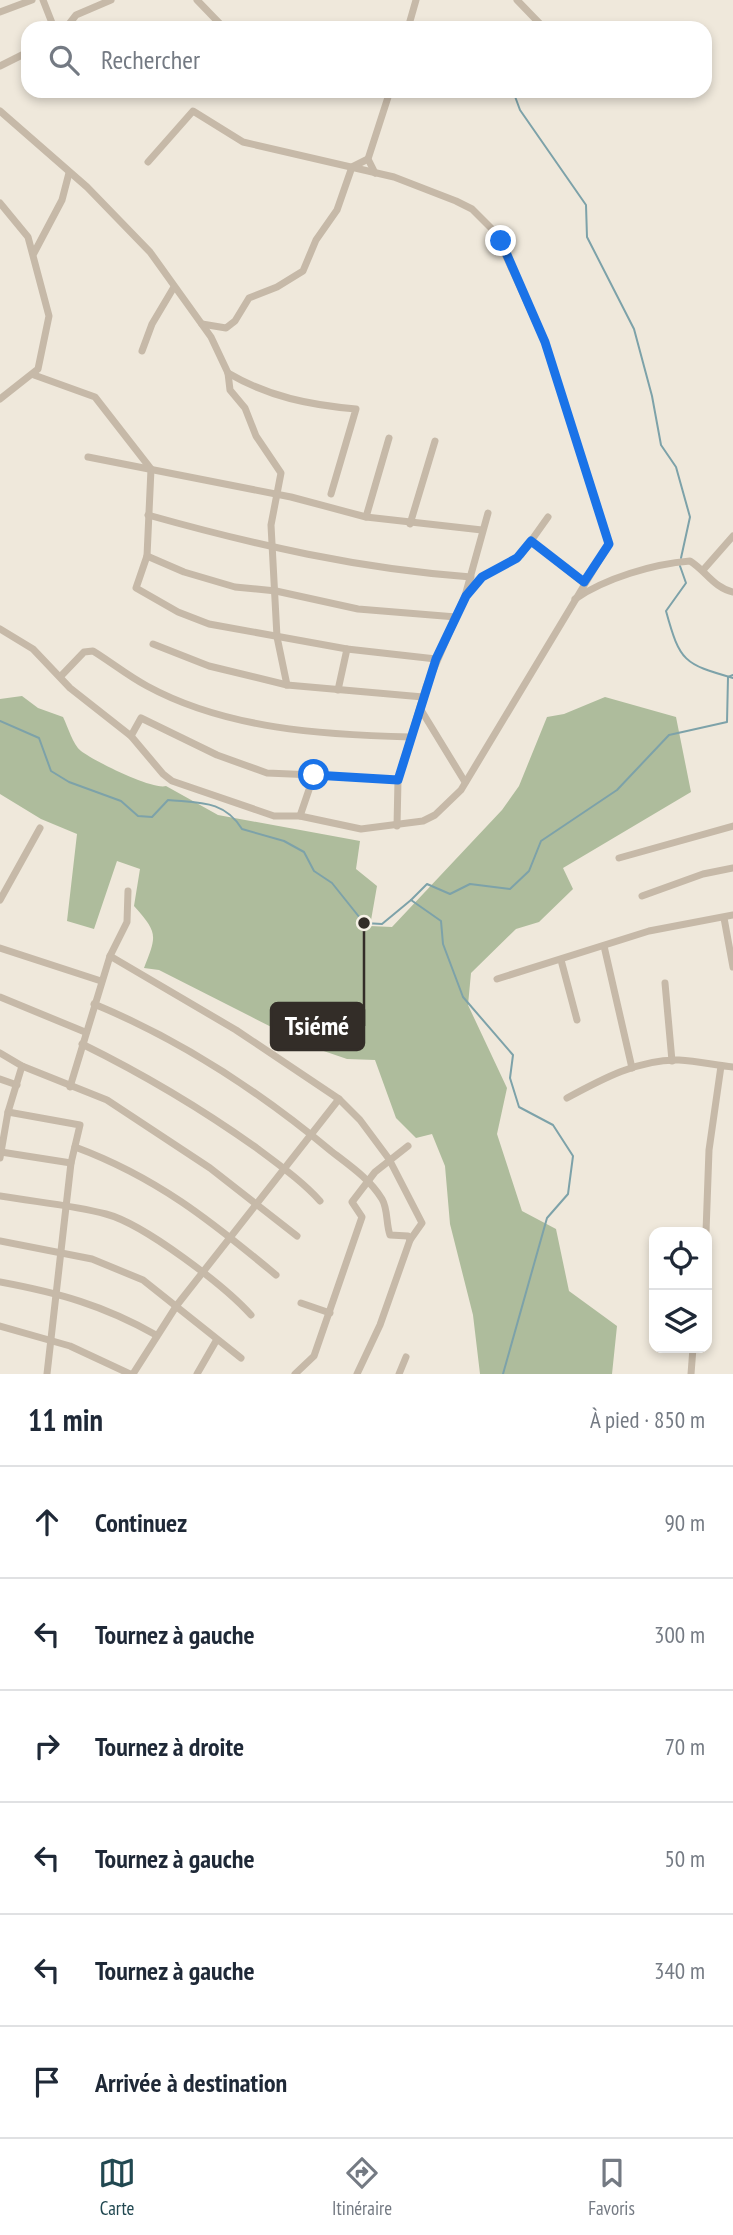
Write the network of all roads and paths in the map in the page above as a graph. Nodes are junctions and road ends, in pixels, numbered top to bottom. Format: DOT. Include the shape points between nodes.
graph roads {
  1 [pos="32,0"];
  2 [pos="43,0"];
  3 [pos="111,0"];
  4 [pos="197,0"];
  5 [pos="416,0"];
  6 [pos="517,0"];
  7 [pos="0,12"];
  8 [pos="51,21"];
  9 [pos="71,21"];
  10 [pos="216,21"];
  11 [pos="410,21"];
  12 [pos="537,21"];
  13 [pos="21,55"];
  14 [pos="0,66"];
  15 [pos="387,98"];
  16 [pos="0,111"];
  17 [pos="368,159"];
  18 [pos="148,162"];
  19 [pos="352,167"];
  20 [pos="69,173"];
  21 [pos="374,173"];
  22 [pos="0,203"];
  23 [pos="34,253"];
  24 [pos="174,287"];
  25 [pos="201,324"];
  26 [pos="142,351"];
  27 [pos="228,373"];
  28 [pos="34,375"];
  29 [pos="0,399"];
  30 [pos="390,438"];
  31 [pos="435,441"];
  32 [pos="88,457"];
  33 [pos="151,469"];
  34 [pos="331,494"];
  35 [pos="276,495"];
  36 [pos="488,513"];
  37 [pos="148,515"];
  38 [pos="366,517"];
  39 [pos="548,517"];
  40 [pos="410,524"];
  41 [pos="482,530"];
  42 [pos="733,537"];
  43 [pos="531,541"];
  44 [pos="273,546"];
  45 [pos="147,556"];
  46 [pos="704,569"];
  47 [pos="471,577"];
  48 [pos="584,582"];
  49 [pos="589,589"];
  50 [pos="276,592"];
  51 [pos="733,592"];
  52 [pos="466,596"];
  53 [pos="575,599"];
  54 [pos="456,617"];
  55 [pos="0,629"];
  56 [pos="277,637"];
  57 [pos="153,644"];
  58 [pos="347,649"];
  59 [pos="436,659"];
  60 [pos="61,676"];
  61 [pos="287,685"];
  62 [pos="338,690"];
  63 [pos="423,697"];
  64 [pos="421,710"];
  65 [pos="131,736"];
  66 [pos="411,737"];
  67 [pos="314,775"];
  68 [pos="398,780"];
  69 [pos="465,782"];
  70 [pos="300,816"];
  71 [pos="397,826"];
  72 [pos="733,826"];
  73 [pos="40,828"];
  74 [pos="619,858"];
  75 [pos="733,868"];
  76 [pos="128,891"];
  77 [pos="642,896"];
  78 [pos="0,900"];
  79 [pos="733,915"];
  80 [pos="724,918"];
  81 [pos="604,946"];
  82 [pos="0,947"];
  83 [pos="110,956"];
  84 [pos="561,960"];
  85 [pos="733,967"];
  86 [pos="497,979"];
  87 [pos="101,982"];
  88 [pos="665,983"];
  89 [pos="0,997"];
  90 [pos="94,1004"];
  91 [pos="577,1020"];
  92 [pos="85,1032"];
  93 [pos="82,1044"];
  94 [pos="0,1053"];
  95 [pos="672,1061"];
  96 [pos="22,1066"];
  97 [pos="721,1066"];
  98 [pos="733,1067"];
  99 [pos="632,1068"];
  100 [pos="0,1079"];
  101 [pos="17,1085"];
  102 [pos="69,1087"];
  103 [pos="567,1098"];
  104 [pos="339,1099"];
  105 [pos="5,1115"];
  106 [pos="311,1134"];
  107 [pos="408,1146"];
  108 [pos="75,1147"];
  109 [pos="0,1155"];
  110 [pos="389,1160"];
  111 [pos="71,1163"];
  112 [pos="284,1168"];
  113 [pos="367,1180"];
  114 [pos="0,1196"];
  115 [pos="320,1201"];
  116 [pos="257,1202"];
  117 [pos="67,1207"];
  118 [pos="706,1227"];
  119 [pos="230,1236"];
  120 [pos="297,1236"];
  121 [pos="410,1240"];
  122 [pos="0,1241"];
  123 [pos="61,1251"];
  124 [pos="202,1273"];
  125 [pos="276,1275"];
  126 [pos="0,1283"];
  127 [pos="55,1293"];
  128 [pos="301,1303"];
  129 [pos="177,1306"];
  130 [pos="330,1313"];
  131 [pos="251,1315"];
  132 [pos="0,1326"];
  133 [pos="156,1335"];
  134 [pos="51,1340"];
  135 [pos="216,1341"];
  136 [pos="693,1353"];
  137 [pos="406,1357"];
  138 [pos="241,1358"];
  139 [pos="47,1374"];
  140 [pos="132,1374"];
  141 [pos="197,1374"];
  142 [pos="295,1374"];
  143 [pos="357,1374"];
  144 [pos="399,1374"];
  145 [pos="691,1374"];
  1 -- 7 [label="street"];
  2 -- 8 [label="street"];
  3 -- 9 [label="street"];
  4 -- 10 [label="street"];
  5 -- 11 [label="street"];
  6 -- 12 [label="street"];
  13 -- 14 [label="street"];
  15 -- 17 [label="street"];
  16 -- 20 [label="street"];
  17 -- 19 [label="street"];
  17 -- 21 [label="street"];
  18 -- 19 [label="street" via="193,111 243,142"];
  19 -- 21 [label="street"];
  19 -- 25 [label="street" via="337,210 316,240 303,271 249,298 226,328"];
  20 -- 23 [label="street" via="62,200"];
  20 -- 24 [label="street" via="150,253"];
  21 -- 48 [label="street" via="472,209 501,241 545,342 609,538"];
  22 -- 23 [label="street" via="24,230"];
  23 -- 28 [label="street" via="48,316 40,365"];
  24 -- 25 [label="street"];
  24 -- 26 [label="street"];
  25 -- 27 [label="street"];
  27 -- 34 [label="street" via="276,396 356,409"];
  27 -- 35 [label="street" via="230,390 281,473"];
  28 -- 29 [label="street"];
  28 -- 33 [label="street" via="95,397"];
  30 -- 38 [label="street"];
  31 -- 40 [label="street"];
  32 -- 33 [label="street"];
  33 -- 35 [label="street"];
  33 -- 37 [label="street"];
  35 -- 38 [label="street"];
  35 -- 44 [label="street"];
  36 -- 41 [label="street"];
  37 -- 44 [label="street"];
  37 -- 45 [label="street"];
  38 -- 40 [label="street"];
  39 -- 43 [label="street"];
  40 -- 41 [label="street"];
  41 -- 47 [label="street"];
  42 -- 46 [label="street"];
  43 -- 48 [label="street"];
  43 -- 52 [label="street" via="517,558 482,577"];
  44 -- 47 [label="street" via="395,571"];
  44 -- 50 [label="street"];
  45 -- 50 [label="street" via="235,587"];
  45 -- 56 [label="street" via="136,588 209,624"];
  46 -- 49 [label="street" via="690,561 679,562"];
  46 -- 51 [label="street" via="723,590"];
  47 -- 52 [label="street"];
  48 -- 49 [label="street"];
  48 -- 53 [label="street"];
  49 -- 53 [label="street"];
  50 -- 54 [label="street" via="358,608"];
  50 -- 56 [label="street"];
  52 -- 54 [label="street"];
  53 -- 69 [label="street"];
  54 -- 59 [label="street"];
  55 -- 60 [label="street" via="33,649"];
  56 -- 58 [label="street"];
  56 -- 61 [label="street"];
  57 -- 61 [label="street" via="209,666"];
  58 -- 59 [label="street"];
  58 -- 62 [label="street"];
  59 -- 63 [label="street"];
  60 -- 65 [label="street"];
  60 -- 66 [label="street" via="85,652 93,651 148,687 221,715 288,729"];
  61 -- 62 [label="street"];
  62 -- 63 [label="street"];
  63 -- 64 [label="street"];
  64 -- 66 [label="street"];
  64 -- 69 [label="street"];
  65 -- 67 [label="street" via="141,718 217,755 267,773"];
  65 -- 70 [label="street" via="172,781 274,816"];
  66 -- 68 [label="street"];
  67 -- 68 [label="street"];
  67 -- 70 [label="street"];
  68 -- 71 [label="street"];
  69 -- 71 [label="street" via="435,815"];
  70 -- 71 [label="street" via="361,829"];
  72 -- 74 [label="street"];
  73 -- 78 [label="street"];
  75 -- 77 [label="street"];
  76 -- 83 [label="street" via="127,922"];
  79 -- 80 [label="street"];
  80 -- 81 [label="street" via="649,931"];
  80 -- 85 [label="street"];
  81 -- 84 [label="street"];
  81 -- 99 [label="street"];
  82 -- 87 [label="street"];
  83 -- 87 [label="street"];
  83 -- 104 [label="street" via="236,1030"];
  84 -- 86 [label="street"];
  84 -- 91 [label="street"];
  87 -- 90 [label="street"];
  88 -- 95 [label="street"];
  89 -- 92 [label="street"];
  90 -- 92 [label="street"];
  90 -- 106 [label="street" via="183,1045"];
  92 -- 93 [label="street"];
  93 -- 102 [label="street"];
  93 -- 112 [label="street" via="145,1075"];
  94 -- 96 [label="street"];
  95 -- 97 [label="street"];
  95 -- 99 [label="street"];
  96 -- 101 [label="street"];
  96 -- 102 [label="street"];
  97 -- 98 [label="street"];
  97 -- 118 [label="street" via="709,1150"];
  99 -- 103 [label="street"];
  100 -- 101 [label="street"];
  101 -- 105 [label="street"];
  102 -- 116 [label="street" via="107,1100"];
  104 -- 106 [label="street"];
  104 -- 110 [label="street" via="360,1119"];
  105 -- 108 [label="street" via="80,1125"];
  105 -- 109 [label="street"];
  106 -- 112 [label="street"];
  106 -- 113 [label="street"];
  107 -- 110 [label="street"];
  108 -- 111 [label="street"];
  108 -- 119 [label="street" via="158,1184"];
  109 -- 111 [label="street"];
  110 -- 113 [label="street"];
  110 -- 121 [label="street" via="422,1223"];
  111 -- 117 [label="street"];
  112 -- 115 [label="street"];
  112 -- 116 [label="street"];
  113 -- 121 [label="street" via="385,1205 390,1235"];
  113 -- 130 [label="street" via="352,1202 362,1217"];
  114 -- 117 [label="street"];
  116 -- 119 [label="street"];
  116 -- 120 [label="street"];
  117 -- 123 [label="street"];
  117 -- 124 [label="street" via="107,1214 135,1226"];
  119 -- 124 [label="street"];
  119 -- 125 [label="street"];
  121 -- 143 [label="street"];
  122 -- 123 [label="street"];
  123 -- 127 [label="street"];
  123 -- 129 [label="street" via="143,1280"];
  124 -- 129 [label="street"];
  124 -- 131 [label="street"];
  126 -- 127 [label="street"];
  127 -- 133 [label="street" via="109,1310"];
  127 -- 134 [label="street"];
  128 -- 130 [label="street"];
  129 -- 133 [label="street"];
  129 -- 135 [label="street"];
  130 -- 142 [label="street" via="314,1356"];
  132 -- 134 [label="street"];
  133 -- 140 [label="street"];
  134 -- 139 [label="street"];
  134 -- 140 [label="street"];
  135 -- 138 [label="street"];
  135 -- 141 [label="street"];
  136 -- 145 [label="street"];
  137 -- 144 [label="street"];
}
